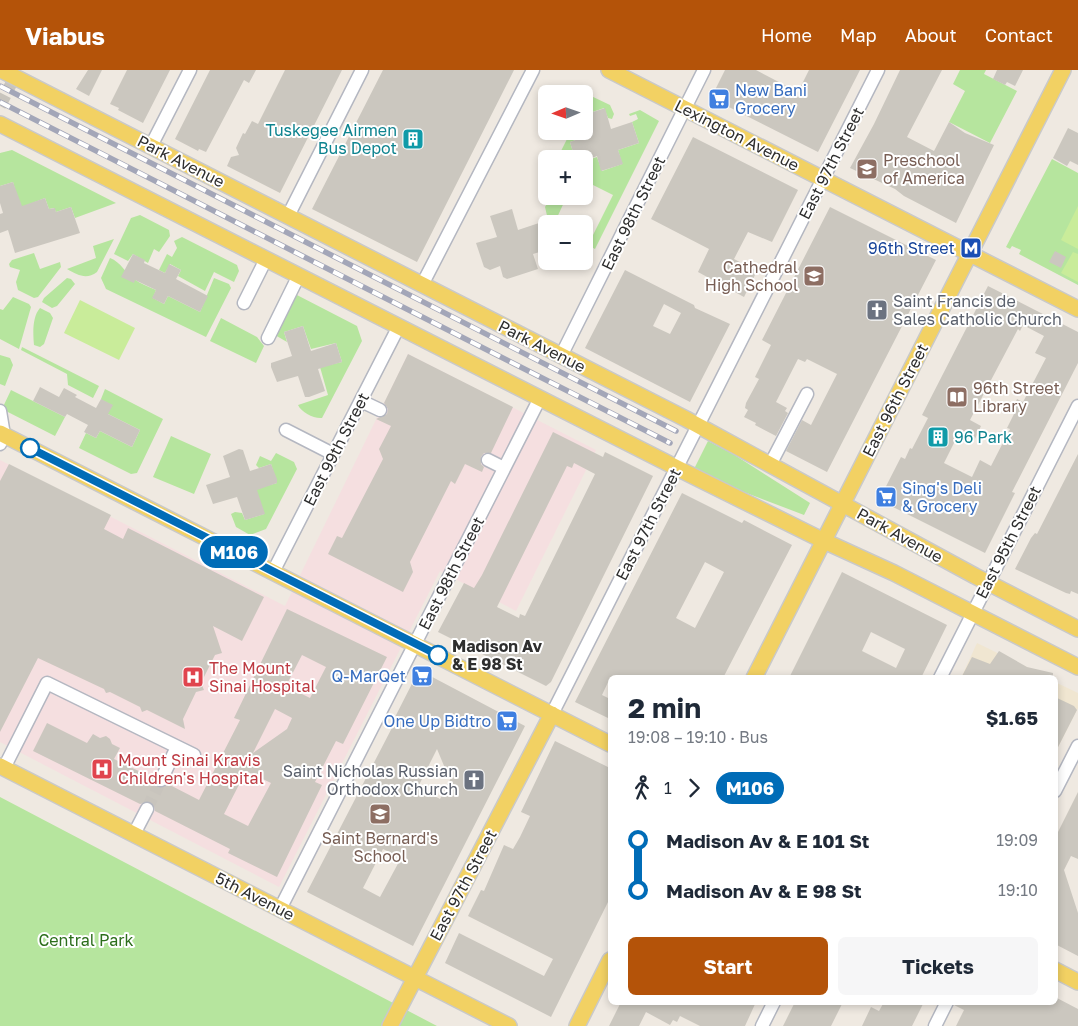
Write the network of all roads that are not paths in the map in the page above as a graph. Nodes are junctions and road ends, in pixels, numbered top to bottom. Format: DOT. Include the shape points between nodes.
graph roads {
  1 [pos="190,70"];
  2 [pos="362,70"];
  3 [pos="533,70"];
  4 [pos="609,70"];
  5 [pos="704,70"];
  6 [pos="878,70"];
  7 [pos="1063,70"];
  8 [pos="11,75"];
  9 [pos="685,109"];
  10 [pos="0,124"];
  11 [pos="151,146"];
  12 [pos="823,178"];
  13 [pos="288,216"];
  14 [pos="970,253"];
  15 [pos="266,259"];
  16 [pos="299,275"];
  17 [pos="422,285"];
  18 [pos="244,303"];
  19 [pos="1078,309"];
  20 [pos="399,326"];
  21 [pos="268,338"];
  22 [pos="561,356"];
  23 [pos="807,394"];
  24 [pos="540,398"];
  25 [pos="361,401"];
  26 [pos="1078,406"];
  27 [pos="380,410"];
  28 [pos="0,411"];
  29 [pos="698,425"];
  30 [pos="286,430"];
  31 [pos="1,437"];
  32 [pos="333,454"];
  33 [pos="488,460"];
  34 [pos="770,465"];
  35 [pos="504,468"];
  36 [pos="676,468"];
  37 [pos="843,504"];
  38 [pos="824,541"];
  39 [pos="273,572"];
  40 [pos="987,583"];
  41 [pos="972,613"];
  42 [pos="1078,629"];
  43 [pos="415,644"];
  44 [pos="1078,667"];
  45 [pos="756,675"];
  46 [pos="941,675"];
  47 [pos="552,714"];
  48 [pos="608,743"];
  49 [pos="1078,746"];
  50 [pos="177,747"];
  51 [pos="194,755"];
  52 [pos="2,767"];
  53 [pos="161,780"];
  54 [pos="1058,785"];
  55 [pos="147,809"];
  56 [pos="134,834"];
  57 [pos="280,909"];
  58 [pos="608,964"];
  59 [pos="1058,972"];
  60 [pos="415,978"];
  61 [pos="1078,982"];
  62 [pos="772,1005"];
  63 [pos="946,1005"];
  64 [pos="390,1026"];
  65 [pos="510,1026"];
  66 [pos="577,1026"];
  67 [pos="762,1026"];
  68 [pos="935,1026"];
  1 -- 11 [label="street"];
  2 -- 13 [label="street"];
  3 -- 17 [label="street"];
  4 -- 9 [label="main road, Lexington Avenue"];
  5 -- 9 [label="street, East 98th Street"];
  6 -- 12 [label="street, East 97th Street"];
  7 -- 14 [label="main road, East 96th Street"];
  8 -- 11 [label="main road, Park Avenue"];
  9 -- 12 [label="main road, Lexington Avenue"];
  9 -- 22 [label="street, East 98th Street"];
  10 -- 15 [label="main road"];
  11 -- 13 [label="main road, Park Avenue"];
  12 -- 14 [label="main road, Lexington Avenue"];
  12 -- 29 [label="street, East 97th Street"];
  13 -- 17 [label="main road, Park Avenue"];
  14 -- 19 [label="main road, Lexington Avenue"];
  14 -- 37 [label="main road, East 96th Street"];
  15 -- 16 [label="main road"];
  15 -- 18 [label="street"];
  16 -- 20 [label="main road"];
  16 -- 21 [label="street"];
  17 -- 22 [label="main road, Park Avenue"];
  20 -- 24 [label="main road"];
  20 -- 25 [label="street, East 99th Street"];
  22 -- 29 [label="main road, Park Avenue"];
  23 -- 34 [label="street"];
  24 -- 35 [label="street, East 98th Street"];
  24 -- 36 [label="main road"];
  25 -- 27 [label="street"];
  25 -- 32 [label="street, East 99th Street"];
  26 -- 40 [label="street, East 95th Street"];
  28 -- 31 [label="street"];
  29 -- 34 [label="main road, Park Avenue"];
  29 -- 36 [label="street, East 97th Street"];
  30 -- 32 [label="street"];
  31 -- 39 [label="main road"];
  32 -- 39 [label="street, East 99th Street"];
  33 -- 35 [label="street"];
  34 -- 37 [label="main road, Park Avenue"];
  35 -- 43 [label="street, East 98th Street"];
  36 -- 38 [label="main road"];
  36 -- 47 [label="street, East 97th Street"];
  37 -- 38 [label="main road, East 96th Street"];
  37 -- 40 [label="main road, Park Avenue"];
  38 -- 41 [label="main road"];
  38 -- 45 [label="main road, East 96th Street"];
  39 -- 43 [label="main road"];
  40 -- 41 [label="street, East 95th Street"];
  40 -- 42 [label="main road, Park Avenue"];
  41 -- 44 [label="main road"];
  41 -- 46 [label="street, East 95th Street"];
  43 -- 47 [label="main road"];
  43 -- 57 [label="street, East 98th Street"];
  47 -- 48 [label="main road"];
  47 -- 60 [label="main road, East 97th Street"];
  49 -- 54 [label="street"];
  50 -- 51 [label="street"];
  50 -- 52 [label="street" via="46,683"];
  50 -- 53 [label="street"];
  52 -- 56 [label="main road, 5th Avenue"];
  55 -- 56 [label="street"];
  56 -- 57 [label="main road, 5th Avenue"];
  57 -- 60 [label="main road, 5th Avenue"];
  58 -- 66 [label="main road"];
  59 -- 61 [label="main road"];
  60 -- 64 [label="main road, East 97th Street"];
  60 -- 65 [label="main road, 5th Avenue"];
  62 -- 67 [label="street"];
  63 -- 68 [label="street"];
}
